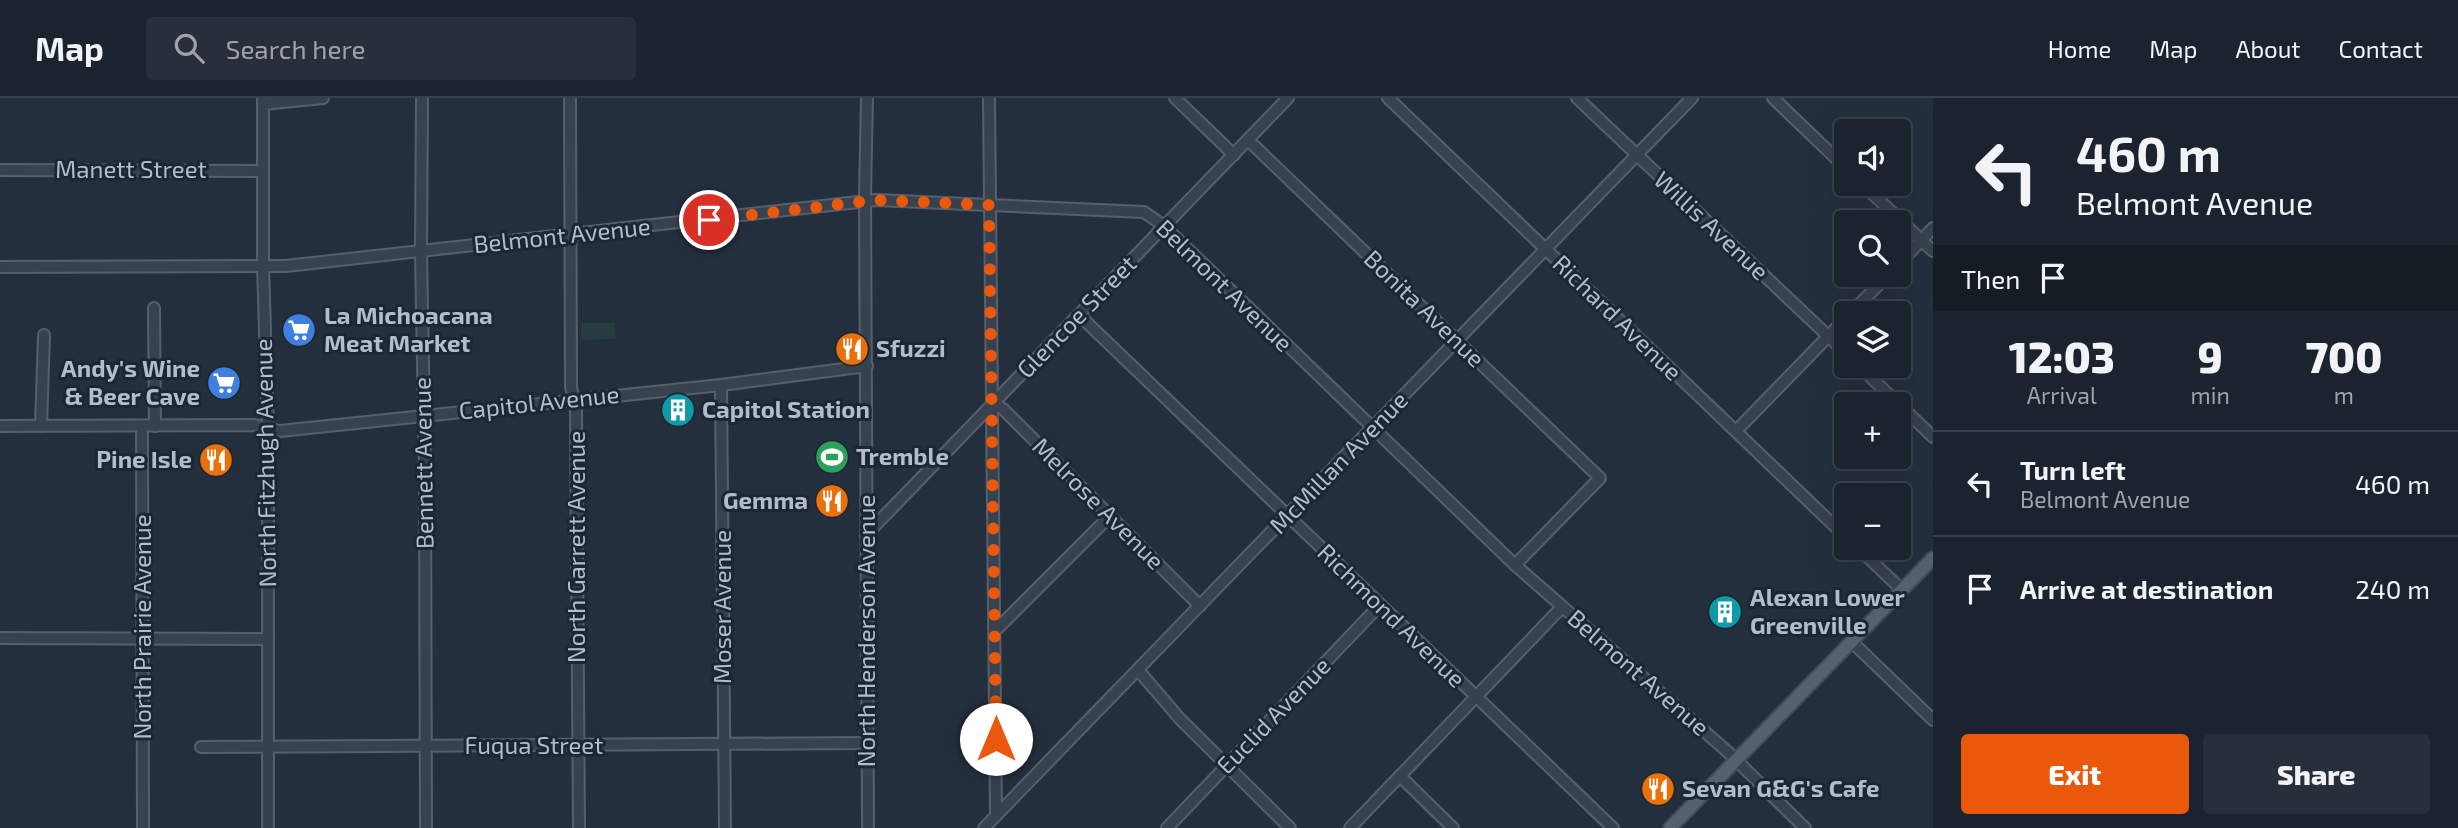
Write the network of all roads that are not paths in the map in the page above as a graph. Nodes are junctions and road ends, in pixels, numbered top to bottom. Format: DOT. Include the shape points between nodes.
graph roads {
  1 [pos="323,98"];
  2 [pos="422,98"];
  3 [pos="570,98"];
  4 [pos="867,98"];
  5 [pos="989,98"];
  6 [pos="1175,98"];
  7 [pos="1288,98"];
  8 [pos="1388,98"];
  9 [pos="1577,98"];
  10 [pos="1692,98"];
  11 [pos="1773,98"];
  12 [pos="263,101"];
  13 [pos="1248,140"];
  14 [pos="1234,155"];
  15 [pos="1636,156"];
  16 [pos="1834,156"];
  17 [pos="0,170"];
  18 [pos="263,171"];
  19 [pos="1875,196"];
  20 [pos="865,203"];
  21 [pos="989,205"];
  22 [pos="1164,226"];
  23 [pos="1933,228"];
  24 [pos="570,236"];
  25 [pos="1921,240"];
  26 [pos="1546,249"];
  27 [pos="1911,251"];
  28 [pos="1933,251"];
  29 [pos="421,252"];
  30 [pos="263,266"];
  31 [pos="0,267"];
  32 [pos="1876,287"];
  33 [pos="1863,301"];
  34 [pos="154,308"];
  35 [pos="1079,315"];
  36 [pos="1834,330"];
  37 [pos="44,335"];
  38 [pos="1828,336"];
  39 [pos="1457,341"];
  40 [pos="1834,342"];
  41 [pos="867,366"];
  42 [pos="1872,378"];
  43 [pos="721,386"];
  44 [pos="574,400"];
  45 [pos="993,403"];
  46 [pos="423,415"];
  47 [pos="0,426"];
  48 [pos="41,426"];
  49 [pos="142,426"];
  50 [pos="155,426"];
  51 [pos="1373,428"];
  52 [pos="268,429"];
  53 [pos="1736,432"];
  54 [pos="1933,437"];
  55 [pos="1110,516"];
  56 [pos="1287,516"];
  57 [pos="1834,526"];
  58 [pos="866,535"];
  59 [pos="1933,558"];
  60 [pos="1871,560"];
  61 [pos="1516,565"];
  62 [pos="1902,590"];
  63 [pos="1380,605"];
  64 [pos="1200,606"];
  65 [pos="1562,607"];
  66 [pos="996,630"];
  67 [pos="0,638"];
  68 [pos="144,639"];
  69 [pos="268,639"];
  70 [pos="1851,641"];
  71 [pos="1138,670"];
  72 [pos="1476,697"];
  73 [pos="1933,720"];
  74 [pos="867,743"];
  75 [pos="723,745"];
  76 [pos="579,746"];
  77 [pos="201,747"];
  78 [pos="268,747"];
  79 [pos="426,747"];
  80 [pos="1735,760"];
  81 [pos="1226,766"];
  82 [pos="1400,776"];
  83 [pos="996,815"];
  84 [pos="144,828"];
  85 [pos="268,828"];
  86 [pos="426,828"];
  87 [pos="579,828"];
  88 [pos="725,828"];
  89 [pos="868,828"];
  90 [pos="984,828"];
  91 [pos="1167,828"];
  92 [pos="1290,828"];
  93 [pos="1350,828"];
  94 [pos="1453,828"];
  95 [pos="1613,828"];
  96 [pos="1670,828"];
  97 [pos="1805,828"];
  1 -- 12 [label="street"];
  2 -- 29 [label="street, Bennett Avenue"];
  3 -- 24 [label="street, North Garrett Avenue"];
  4 -- 20 [label="street, North Henderson Avenue"];
  5 -- 21 [label="street"];
  6 -- 14 [label="street"];
  7 -- 13 [label="street, Glencoe Street"];
  8 -- 26 [label="street, Richard Avenue"];
  9 -- 15 [label="street, Willis Avenue"];
  10 -- 15 [label="street, McMillan Avenue"];
  11 -- 16 [label="street"];
  12 -- 18 [label="street, North Fitzhugh Avenue"];
  13 -- 14 [label="street, Glencoe Street"];
  13 -- 39 [label="street, Bonita Avenue"];
  14 -- 22 [label="street, Glencoe Street"];
  15 -- 26 [label="street, McMillan Avenue"];
  15 -- 38 [label="street, Willis Avenue"];
  17 -- 18 [label="street, Manett Street"];
  18 -- 30 [label="street, North Fitzhugh Avenue"];
  19 -- 25 [label="street"];
  20 -- 21 [label="street, Belmont Avenue"];
  20 -- 24 [label="street, Belmont Avenue"];
  20 -- 41 [label="street, North Henderson Avenue"];
  21 -- 22 [label="street, Belmont Avenue" via="1144,212"];
  21 -- 45 [label="street"];
  22 -- 35 [label="street, Glencoe Street"];
  22 -- 51 [label="street, Belmont Avenue"];
  23 -- 25 [label="street"];
  24 -- 29 [label="street, Belmont Avenue"];
  24 -- 44 [label="street, North Garrett Avenue"];
  25 -- 27 [label="street"];
  25 -- 28 [label="street"];
  26 -- 39 [label="street, McMillan Avenue"];
  26 -- 53 [label="street, Richard Avenue"];
  29 -- 30 [label="street, Belmont Avenue"];
  29 -- 46 [label="street, Bennett Avenue"];
  30 -- 31 [label="street, Belmont Avenue"];
  30 -- 52 [label="street, North Fitzhugh Avenue"];
  32 -- 33 [label="street"];
  34 -- 50 [label="street"];
  35 -- 45 [label="street, Glencoe Street"];
  35 -- 56 [label="street, Richmond Avenue"];
  36 -- 38 [label="street"];
  37 -- 48 [label="street"];
  38 -- 40 [label="street, Willis Avenue"];
  38 -- 53 [label="street"];
  39 -- 51 [label="street, McMillan Avenue"];
  39 -- 61 [label="street, Bonita Avenue" via="1600,478"];
  41 -- 43 [label="street, Capitol Avenue"];
  41 -- 58 [label="street, North Henderson Avenue"];
  42 -- 54 [label="street"];
  43 -- 44 [label="street, Capitol Avenue"];
  43 -- 75 [label="street, Moser Avenue"];
  44 -- 46 [label="street, Capitol Avenue"];
  44 -- 76 [label="street, North Garrett Avenue"];
  45 -- 55 [label="street, Melrose Avenue"];
  45 -- 58 [label="street, Glencoe Street"];
  45 -- 66 [label="street"];
  46 -- 52 [label="street, Capitol Avenue"];
  46 -- 79 [label="street, Bennett Avenue"];
  47 -- 48 [label="street, Capitol Avenue"];
  48 -- 49 [label="street, Capitol Avenue"];
  49 -- 50 [label="street, Capitol Avenue"];
  49 -- 68 [label="street, North Prairie Avenue"];
  50 -- 52 [label="street, Capitol Avenue" via="254,425"];
  51 -- 56 [label="street, McMillan Avenue"];
  51 -- 61 [label="street, Belmont Avenue"];
  52 -- 69 [label="street, North Fitzhugh Avenue"];
  53 -- 57 [label="street, Richard Avenue"];
  55 -- 64 [label="street, Melrose Avenue"];
  55 -- 66 [label="street"];
  56 -- 63 [label="street, Richmond Avenue"];
  56 -- 64 [label="street, McMillan Avenue"];
  58 -- 74 [label="street, North Henderson Avenue"];
  59 -- 62 [label="main road"];
  60 -- 62 [label="street"];
  61 -- 65 [label="street, Belmont Avenue"];
  62 -- 70 [label="main road"];
  63 -- 72 [label="street, Richmond Avenue"];
  63 -- 81 [label="street, Euclid Avenue"];
  64 -- 71 [label="street, McMillan Avenue"];
  65 -- 72 [label="street"];
  65 -- 80 [label="street, Belmont Avenue"];
  66 -- 83 [label="street"];
  67 -- 68 [label="street"];
  68 -- 69 [label="street"];
  68 -- 84 [label="street, North Prairie Avenue"];
  69 -- 78 [label="street, North Fitzhugh Avenue"];
  70 -- 73 [label="street"];
  70 -- 80 [label="main road"];
  71 -- 81 [label="street"];
  71 -- 83 [label="street, McMillan Avenue"];
  72 -- 82 [label="street"];
  72 -- 95 [label="street, Richmond Avenue"];
  74 -- 75 [label="street, Fuqua Street"];
  74 -- 89 [label="street, North Henderson Avenue"];
  75 -- 76 [label="street, Fuqua Street"];
  75 -- 88 [label="street, Moser Avenue"];
  76 -- 79 [label="street, Fuqua Street"];
  76 -- 87 [label="street, North Garrett Avenue"];
  77 -- 78 [label="street, Fuqua Street"];
  78 -- 79 [label="street, Fuqua Street"];
  78 -- 85 [label="street, North Fitzhugh Avenue"];
  79 -- 86 [label="street, Bennett Avenue"];
  80 -- 96 [label="main road"];
  80 -- 97 [label="street, Belmont Avenue"];
  81 -- 91 [label="street, Euclid Avenue"];
  81 -- 92 [label="street"];
  82 -- 93 [label="street"];
  82 -- 94 [label="street"];
  83 -- 90 [label="street, McMillan Avenue"];
}
